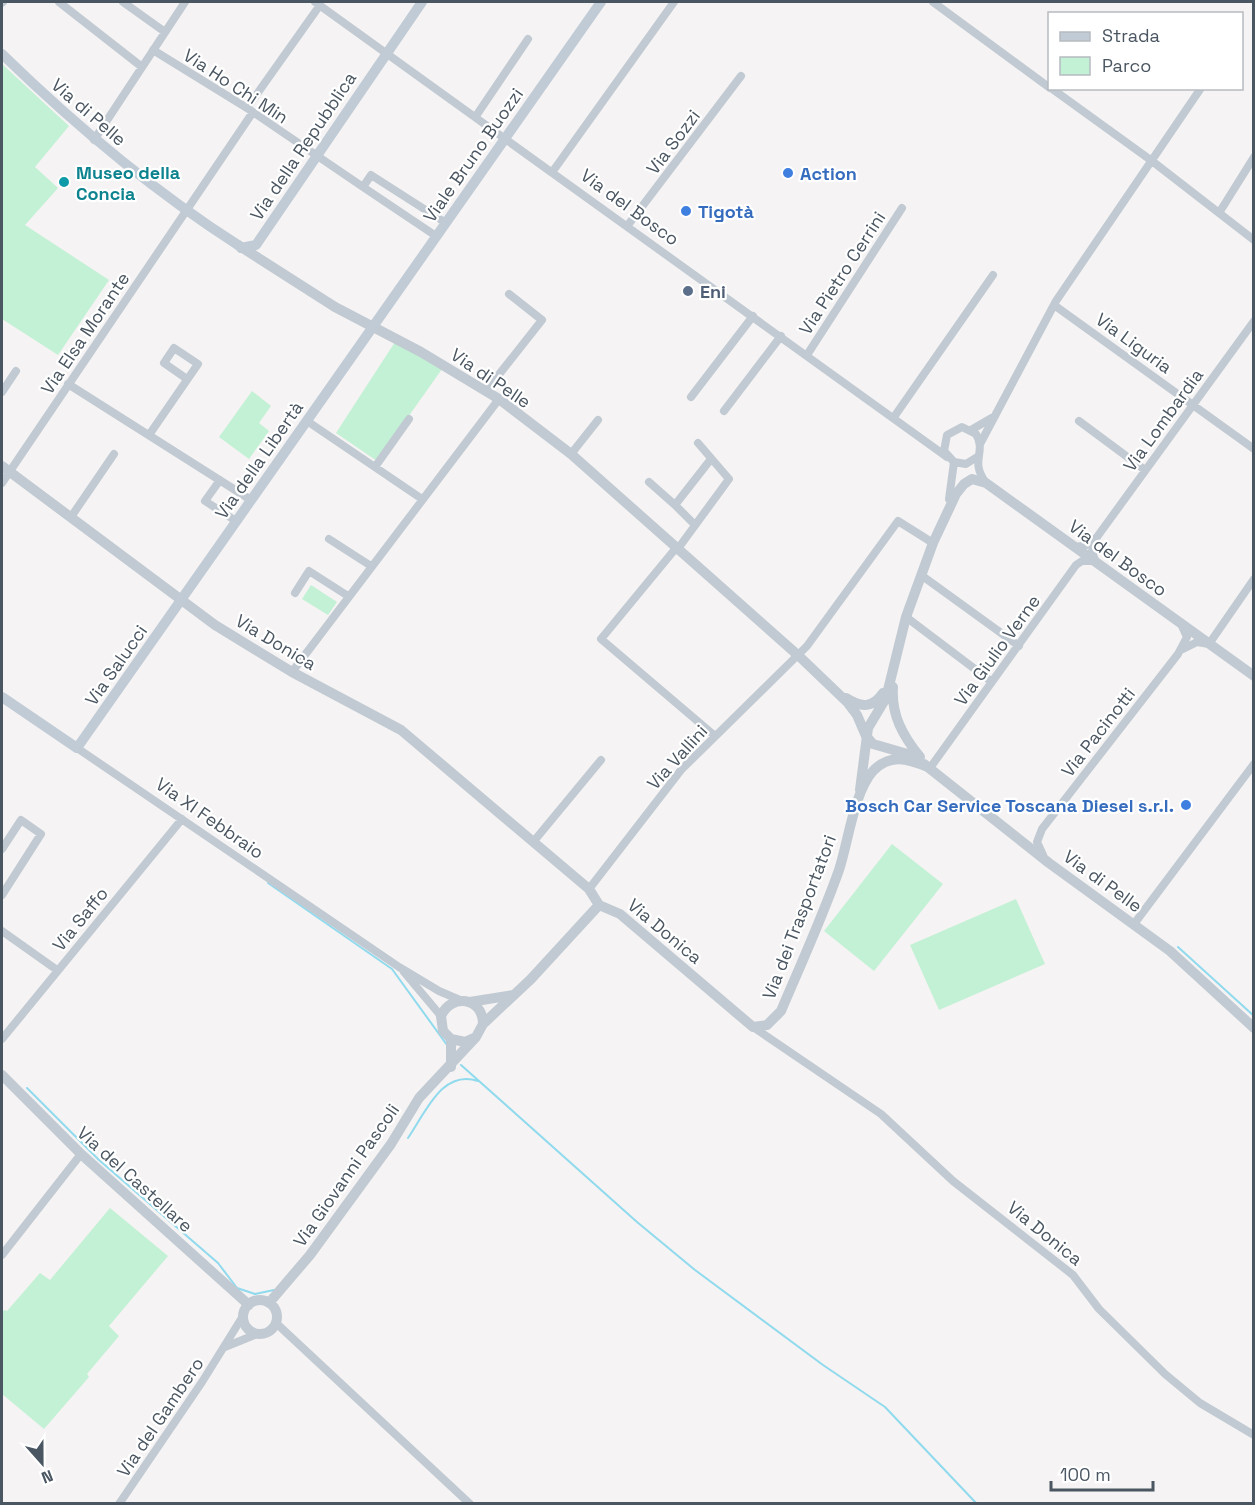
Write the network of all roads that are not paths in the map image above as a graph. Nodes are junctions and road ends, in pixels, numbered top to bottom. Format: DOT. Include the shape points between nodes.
graph roads {
  1 [pos="59,2"];
  2 [pos="123,2"];
  3 [pos="185,2"];
  4 [pos="422,2"];
  5 [pos="674,2"];
  6 [pos="933,2"];
  7 [pos="317,3"];
  8 [pos="597,3"];
  9 [pos="165,32"];
  10 [pos="528,39"];
  11 [pos="153,50"];
  12 [pos="385,53"];
  13 [pos="2,54"];
  14 [pos="142,67"];
  15 [pos="741,76"];
  16 [pos="1048,87"];
  17 [pos="1053,90"];
  18 [pos="1199,90"];
  19 [pos="250,110"];
  20 [pos="476,116"];
  21 [pos="505,137"];
  22 [pos="93,140"];
  23 [pos="316,156"];
  24 [pos="1254,157"];
  25 [pos="1152,161"];
  26 [pos="553,171"];
  27 [pos="363,187"];
  28 [pos="902,208"];
  29 [pos="186,212"];
  30 [pos="1219,213"];
  31 [pos="442,220"];
  32 [pos="628,225"];
  33 [pos="432,232"];
  34 [pos="1254,240"];
  35 [pos="239,247"];
  36 [pos="993,275"];
  37 [pos="509,294"];
  38 [pos="1054,305"];
  39 [pos="753,316"];
  40 [pos="1254,321"];
  41 [pos="368,324"];
  42 [pos="782,336"];
  43 [pos="807,354"];
  44 [pos="16,371"];
  45 [pos="187,379"];
  46 [pos="68,384"];
  47 [pos="486,391"];
  48 [pos="2,392"];
  49 [pos="691,397"];
  50 [pos="498,399"];
  51 [pos="1193,404"];
  52 [pos="724,411"];
  53 [pos="996,415"];
  54 [pos="894,417"];
  55 [pos="409,419"];
  56 [pos="598,420"];
  57 [pos="307,421"];
  58 [pos="1079,421"];
  59 [pos="971,430"];
  60 [pos="149,435"];
  61 [pos="945,439"];
  62 [pos="925,440"];
  63 [pos="698,443"];
  64 [pos="980,444"];
  65 [pos="1254,449"];
  66 [pos="114,454"];
  67 [pos="571,454"];
  68 [pos="977,457"];
  69 [pos="711,459"];
  70 [pos="950,459"];
  71 [pos="375,467"];
  72 [pos="6,469"];
  73 [pos="1145,470"];
  74 [pos="220,480"];
  75 [pos="649,482"];
  76 [pos="2,483"];
  77 [pos="986,483"];
  78 [pos="422,499"];
  79 [pos="251,500"];
  80 [pos="675,505"];
  81 [pos="71,517"];
  82 [pos="944,518"];
  83 [pos="236,522"];
  84 [pos="695,525"];
  85 [pos="1097,537"];
  86 [pos="329,539"];
  87 [pos="933,543"];
  88 [pos="1072,545"];
  89 [pos="677,549"];
  90 [pos="1095,562"];
  91 [pos="371,566"];
  92 [pos="921,575"];
  93 [pos="1254,579"];
  94 [pos="295,593"];
  95 [pos="348,596"];
  96 [pos="181,601"];
  97 [pos="906,617"];
  98 [pos="1179,622"];
  99 [pos="1209,644"];
  100 [pos="1019,646"];
  101 [pos="1178,654"];
  102 [pos="798,655"];
  103 [pos="893,671"];
  104 [pos="292,672"];
  105 [pos="1254,676"];
  106 [pos="992,682"];
  107 [pos="836,691"];
  108 [pos="2,697"];
  109 [pos="715,736"];
  110 [pos="866,736"];
  111 [pos="77,748"];
  112 [pos="601,760"];
  113 [pos="1254,764"];
  114 [pos="929,767"];
  115 [pos="859,802"];
  116 [pos="182,819"];
  117 [pos="1006,828"];
  118 [pos="1042,829"];
  119 [pos="534,842"];
  120 [pos="2,849"];
  121 [pos="1049,863"];
  122 [pos="589,889"];
  123 [pos="2,895"];
  124 [pos="599,905"];
  125 [pos="1134,924"];
  126 [pos="2,931"];
  127 [pos="399,966"];
  128 [pos="57,970"];
  129 [pos="513,995"];
  130 [pos="465,1001"];
  131 [pos="441,1016"];
  132 [pos="483,1024"];
  133 [pos="753,1027"];
  134 [pos="1254,1028"];
  135 [pos="476,1037"];
  136 [pos="2,1039"];
  137 [pos="451,1039"];
  138 [pos="451,1066"];
  139 [pos="2,1075"];
  140 [pos="81,1154"];
  141 [pos="2,1255"];
  142 [pos="269,1303"];
  143 [pos="249,1305"];
  144 [pos="243,1316"];
  145 [pos="276,1323"];
  146 [pos="257,1334"];
  147 [pos="225,1347"];
  148 [pos="1254,1435"];
  149 [pos="119,1503"];
  150 [pos="470,1503"];
  1 -- 14 [label="street"];
  2 -- 9 [label="street"];
  3 -- 9 [label="street"];
  4 -- 12 [label="main road, Via della Repubblica"];
  5 -- 26 [label="street"];
  6 -- 16 [label="street"];
  7 -- 12 [label="street, Via del Bosco"];
  7 -- 19 [label="street, Via Elsa Morante"];
  8 -- 21 [label="main road, Viale Bruno Buozzi"];
  9 -- 11 [label="street"];
  10 -- 20 [label="street"];
  11 -- 14 [label="street"];
  11 -- 19 [label="street, Via Ho Chi Min"];
  12 -- 20 [label="street, Via del Bosco"];
  12 -- 23 [label="main road, Via della Repubblica"];
  13 -- 22 [label="main road, Via di Pelle"];
  14 -- 22 [label="street"];
  15 -- 32 [label="street, Via Sozzi"];
  17 -- 25 [label="street"];
  18 -- 25 [label="street"];
  19 -- 23 [label="street, Via Ho Chi Min"];
  19 -- 29 [label="street, Via Elsa Morante"];
  20 -- 21 [label="street, Via del Bosco"];
  21 -- 26 [label="street, Via del Bosco"];
  21 -- 31 [label="main road, Viale Bruno Buozzi"];
  22 -- 29 [label="main road, Via di Pelle"];
  23 -- 27 [label="street, Via Ho Chi Min"];
  23 -- 35 [label="main road, Via della Repubblica" via="256,245"];
  24 -- 30 [label="street"];
  25 -- 30 [label="street"];
  25 -- 38 [label="street"];
  26 -- 32 [label="street, Via del Bosco"];
  27 -- 31 [label="street" via="371,175"];
  27 -- 33 [label="street, Via Ho Chi Min"];
  28 -- 43 [label="street, Via Pietro Cerrini"];
  29 -- 35 [label="main road, Via di Pelle"];
  29 -- 46 [label="street, Via Elsa Morante"];
  30 -- 34 [label="street"];
  31 -- 33 [label="main road, Viale Bruno Buozzi"];
  32 -- 39 [label="street, Via del Bosco"];
  33 -- 41 [label="main road, Viale Bruno Buozzi"];
  35 -- 41 [label="street, Via di Pelle"];
  36 -- 54 [label="street"];
  37 -- 47 [label="street" via="542,320"];
  38 -- 51 [label="street, Via Liguria"];
  38 -- 53 [label="street"];
  39 -- 42 [label="street, Via del Bosco"];
  39 -- 49 [label="street"];
  40 -- 51 [label="street, Via Lombardia"];
  41 -- 47 [label="street, Via di Pelle"];
  41 -- 57 [label="main road, Via della Libertà" via="365,338"];
  42 -- 43 [label="street, Via del Bosco"];
  42 -- 52 [label="street"];
  43 -- 54 [label="street, Via del Bosco"];
  44 -- 48 [label="street"];
  45 -- 60 [label="street"];
  46 -- 60 [label="street"];
  46 -- 72 [label="street, Via Elsa Morante"];
  47 -- 50 [label="street, Via di Pelle"];
  50 -- 67 [label="street, Via di Pelle"];
  50 -- 78 [label="street"];
  51 -- 65 [label="street, Via Liguria"];
  51 -- 73 [label="street, Via Lombardia"];
  53 -- 59 [label="street"];
  53 -- 64 [label="street"];
  54 -- 62 [label="street, Via del Bosco"];
  55 -- 71 [label="street"];
  56 -- 67 [label="street"];
  57 -- 71 [label="street"];
  57 -- 79 [label="main road, Via della Libertà"];
  58 -- 73 [label="street"];
  59 -- 61 [label="street" via="956,429"];
  59 -- 64 [label="street"];
  60 -- 74 [label="street"];
  61 -- 62 [label="street"];
  61 -- 70 [label="street"];
  62 -- 70 [label="street, Via del Bosco"];
  63 -- 69 [label="street"];
  64 -- 68 [label="street"];
  66 -- 81 [label="street"];
  67 -- 89 [label="street, Via di Pelle"];
  68 -- 70 [label="street" via="966,464"];
  68 -- 77 [label="street"];
  69 -- 80 [label="street"];
  69 -- 84 [label="street" via="729,479"];
  70 -- 82 [label="street" via="951,493"];
  71 -- 78 [label="street"];
  72 -- 76 [label="street, Via Elsa Morante"];
  72 -- 81 [label="street, Via Donica"];
  73 -- 85 [label="street, Via Lombardia"];
  74 -- 79 [label="street"];
  74 -- 83 [label="street" via="205,501"];
  75 -- 80 [label="street"];
  77 -- 82 [label="street" via="972,479 964,484"];
  77 -- 88 [label="street, Via del Bosco"];
  78 -- 91 [label="street"];
  79 -- 83 [label="main road, Via della Libertà"];
  80 -- 84 [label="street"];
  81 -- 96 [label="street, Via Donica"];
  82 -- 87 [label="street"];
  83 -- 96 [label="main road, Via della Libertà"];
  84 -- 89 [label="street"];
  85 -- 88 [label="street" via="1079,548"];
  85 -- 90 [label="street" via="1092,551"];
  86 -- 91 [label="street"];
  87 -- 92 [label="street"];
  87 -- 102 [label="street, Via Vallini" via="898,521"];
  88 -- 90 [label="street, Via del Bosco"];
  89 -- 102 [label="street, Via di Pelle"];
  89 -- 109 [label="street" via="601,639"];
  90 -- 98 [label="street, Via del Bosco"];
  90 -- 100 [label="street, Via Giulio Verne" via="1082,561 1076,565"];
  91 -- 95 [label="street"];
  92 -- 97 [label="street"];
  92 -- 100 [label="street"];
  93 -- 99 [label="street"];
  94 -- 95 [label="street" via="309,571"];
  95 -- 104 [label="street"];
  96 -- 104 [label="street, Via Donica"];
  96 -- 111 [label="main road, Via Salucci"];
  97 -- 103 [label="street"];
  97 -- 106 [label="street"];
  98 -- 99 [label="street, Via del Bosco"];
  98 -- 101 [label="street, Via Pacinotti" via="1187,637"];
  99 -- 101 [label="street" via="1193,643"];
  99 -- 105 [label="street, Via del Bosco"];
  100 -- 106 [label="street, Via Giulio Verne"];
  101 -- 118 [label="street, Via Pacinotti"];
  102 -- 107 [label="street, Via di Pelle"];
  102 -- 109 [label="street, Via Vallini"];
  103 -- 107 [label="street" via="884,691 872,704 855,704"];
  103 -- 110 [label="street" via="886,698"];
  103 -- 114 [label="street, Via di Pelle" via="894,713 912,747"];
  104 -- 119 [label="street, Via Donica" via="401,730"];
  106 -- 114 [label="street, Via Giulio Verne"];
  107 -- 110 [label="street, Via di Pelle" via="857,716"];
  108 -- 111 [label="main road, Via XI Febbraio"];
  109 -- 122 [label="street, Via Vallini" via="681,770"];
  110 -- 114 [label="street, Via di Pelle" via="877,746 907,752"];
  110 -- 115 [label="street, Via dei Trasportatori"];
  111 -- 116 [label="street, Via XI Febbraio"];
  112 -- 119 [label="street"];
  113 -- 125 [label="street"];
  114 -- 115 [label="street, Via dei Trasportatori" via="904,757 885,762 868,778"];
  114 -- 117 [label="street, Via di Pelle"];
  115 -- 133 [label="street, Via dei Trasportatori" via="839,870 781,1011 766,1025"];
  116 -- 127 [label="street, Via XI Febbraio"];
  116 -- 128 [label="street, Via Saffo"];
  117 -- 118 [label="street" via="1026,838"];
  117 -- 121 [label="street, Via di Pelle"];
  118 -- 121 [label="street" via="1038,846"];
  119 -- 122 [label="street, Via Donica"];
  120 -- 123 [label="street" via="21,820 41,834"];
  121 -- 125 [label="street, Via di Pelle"];
  122 -- 124 [label="street, Via Donica"];
  124 -- 129 [label="street, Via Giovanni Pascoli"];
  124 -- 133 [label="street, Via Donica" via="620,914"];
  125 -- 134 [label="street, Via di Pelle" via="1170,951"];
  126 -- 128 [label="street"];
  127 -- 130 [label="street, Via XI Febbraio" via="439,992"];
  127 -- 131 [label="street, Via XI Febbraio"];
  128 -- 136 [label="street, Via Saffo"];
  129 -- 130 [label="street"];
  129 -- 132 [label="street, Via Giovanni Pascoli"];
  130 -- 131 [label="street" via="450,1004"];
  130 -- 132 [label="street" via="481,1012"];
  131 -- 137 [label="street" via="443,1031"];
  132 -- 135 [label="street, Via Giovanni Pascoli"];
  133 -- 148 [label="street, Via Donica" via="881,1114 953,1181 1073,1275 1099,1309 1165,1374 1200,1402"];
  135 -- 137 [label="street" via="465,1042"];
  135 -- 138 [label="street, Via Giovanni Pascoli"];
  137 -- 138 [label="street"];
  138 -- 142 [label="street, Via Giovanni Pascoli" via="420,1098 310,1255"];
  139 -- 140 [label="street, Via del Castellare"];
  140 -- 141 [label="street"];
  140 -- 143 [label="street, Via del Castellare"];
  142 -- 143 [label="street" via="256,1301"];
  142 -- 145 [label="street" via="276,1312"];
  143 -- 144 [label="street"];
  144 -- 146 [label="street" via="246,1328"];
  144 -- 147 [label="street, Via del Gambero"];
  145 -- 146 [label="street" via="270,1331"];
  145 -- 150 [label="street"];
  146 -- 147 [label="street, Via del Gambero"];
  147 -- 149 [label="street, Via del Gambero"];
}
